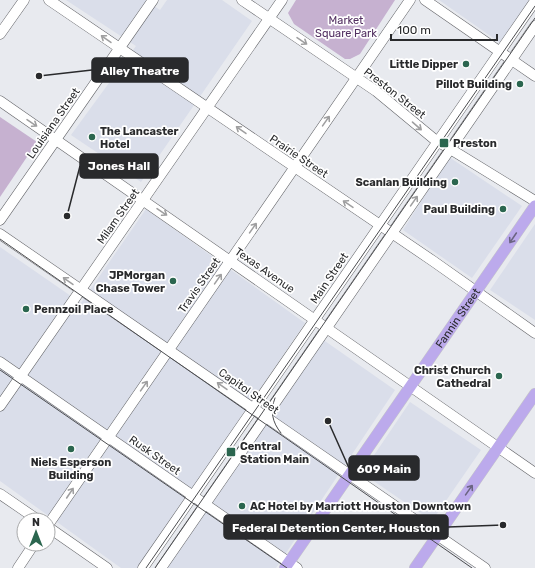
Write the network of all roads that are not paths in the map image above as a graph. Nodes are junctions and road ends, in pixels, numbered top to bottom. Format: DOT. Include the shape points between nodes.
graph roads {
  1 [pos="24,0"];
  2 [pos="49,0"];
  3 [pos="153,0"];
  4 [pos="242,0"];
  5 [pos="282,0"];
  6 [pos="410,0"];
  7 [pos="425,0"];
  8 [pos="535,1"];
  9 [pos="269,19"];
  10 [pos="535,26"];
  11 [pos="0,34"];
  12 [pos="120,48"];
  13 [pos="500,52"];
  14 [pos="512,60"];
  15 [pos="535,76"];
  16 [pos="356,78"];
  17 [pos="0,101"];
  18 [pos="208,108"];
  19 [pos="57,139"];
  20 [pos="438,142"];
  21 [pos="450,149"];
  22 [pos="294,167"];
  23 [pos="144,200"];
  24 [pos="535,201"];
  25 [pos="535,206"];
  26 [pos="0,220"];
  27 [pos="380,226"];
  28 [pos="0,234"];
  29 [pos="392,234"];
  30 [pos="230,260"];
  31 [pos="81,290"];
  32 [pos="476,292"];
  33 [pos="315,319"];
  34 [pos="327,327"];
  35 [pos="535,333"];
  36 [pos="169,350"];
  37 [pos="0,362"];
  38 [pos="21,377"];
  39 [pos="412,386"];
  40 [pos="535,394"];
  41 [pos="0,406"];
  42 [pos="254,409"];
  43 [pos="266,417"];
  44 [pos="108,437"];
  45 [pos="498,448"];
  46 [pos="535,473"];
  47 [pos="350,475"];
  48 [pos="0,494"];
  49 [pos="193,496"];
  50 [pos="205,504"];
  51 [pos="26,512"];
  52 [pos="56,514"];
  53 [pos="56,532"];
  54 [pos="438,535"];
  55 [pos="29,552"];
  56 [pos="291,566"];
  57 [pos="18,568"];
  58 [pos="107,568"];
  59 [pos="143,568"];
  60 [pos="160,568"];
  61 [pos="415,568"];
  62 [pos="485,568"];
  1 -- 11 [label="main road"];
  12 -- 2 [label="main road, Prairie Street, one-way"];
  3 -- 12 [label="main road, Louisiana Street"];
  4 -- 9 [label="main road, Preston Street"];
  5 -- 9 [label="main road, Milam Street"];
  6 -- 16 [label="main road, Travis Street"];
  7 -- 13 [label="main road"];
  8 -- 13 [label="main road, Main Street"];
  9 -- 16 [label="main road, Preston Street, one-way"];
  9 -- 18 [label="main road, Milam Street"];
  10 -- 14 [label="main road"];
  12 -- 18 [label="main road, Prairie Street"];
  12 -- 19 [label="main road, Louisiana Street"];
  13 -- 14 [label="main road"];
  13 -- 20 [label="main road, Main Street"];
  14 -- 15 [label="main road"];
  14 -- 21 [label="main road"];
  16 -- 20 [label="main road, Preston Street, one-way"];
  22 -- 16 [label="main road, Travis Street, one-way"];
  17 -- 19 [label="main road, Texas Avenue, one-way"];
  22 -- 18 [label="main road, Prairie Street, one-way"];
  18 -- 23 [label="main road, Milam Street"];
  19 -- 23 [label="main road, Texas Avenue"];
  19 -- 26 [label="main road, Louisiana Street"];
  20 -- 21 [label="main road, Preston Street"];
  20 -- 27 [label="main road, Main Street"];
  21 -- 24 [label="main road, Preston Street"];
  29 -- 21 [label="main road, one-way"];
  27 -- 22 [label="main road, Prairie Street, one-way"];
  30 -- 22 [label="main road, Travis Street, one-way"];
  23 -- 30 [label="main road, Texas Avenue, one-way"];
  23 -- 31 [label="main road, Milam Street"];
  25 -- 32 [label="main road, Fannin Street, one-way"];
  27 -- 29 [label="main road, Prairie Street"];
  27 -- 33 [label="main road, Main Street"];
  31 -- 28 [label="main road, Capitol Street, one-way"];
  29 -- 32 [label="main road, Prairie Street"];
  29 -- 34 [label="main road"];
  30 -- 33 [label="main road, Texas Avenue"];
  36 -- 30 [label="main road, Travis Street, one-way"];
  31 -- 36 [label="main road, Capitol Street"];
  31 -- 38 [label="main road, Milam Street"];
  32 -- 35 [label="main road, Prairie Street"];
  32 -- 39 [label="main road, Fannin Street"];
  33 -- 34 [label="main road, Texas Avenue"];
  33 -- 42 [label="main road, Main Street"];
  34 -- 39 [label="main road, Texas Avenue"];
  34 -- 43 [label="main road"];
  42 -- 36 [label="main road, Capitol Street, one-way"];
  44 -- 36 [label="main road, Travis Street, one-way"];
  37 -- 38 [label="main road, Rusk Street"];
  38 -- 41 [label="main road, Milam Street"];
  38 -- 44 [label="main road, Rusk Street"];
  39 -- 45 [label="main road, Texas Avenue"];
  39 -- 47 [label="main road, Fannin Street"];
  40 -- 45 [label="main road"];
  42 -- 43 [label="main road, Capitol Street"];
  42 -- 49 [label="main road, Main Street"];
  43 -- 47 [label="main road, Capitol Street"];
  43 -- 50 [label="main road"];
  44 -- 49 [label="main road, Rusk Street"];
  52 -- 44 [label="main road, Travis Street, one-way"];
  45 -- 46 [label="main road, Texas Avenue"];
  54 -- 45 [label="main road, one-way"];
  47 -- 54 [label="main road, Capitol Street"];
  47 -- 56 [label="main road, Fannin Street"];
  48 -- 51 [label="main road"];
  49 -- 50 [label="main road, Rusk Street"];
  49 -- 59 [label="main road, Main Street"];
  50 -- 56 [label="main road, Rusk Street"];
  50 -- 60 [label="main road"];
  53 -- 58 [label="main road"];
  54 -- 61 [label="main road"];
  54 -- 62 [label="main road, Capitol Street"];
  55 -- 57 [label="main road"];
}
